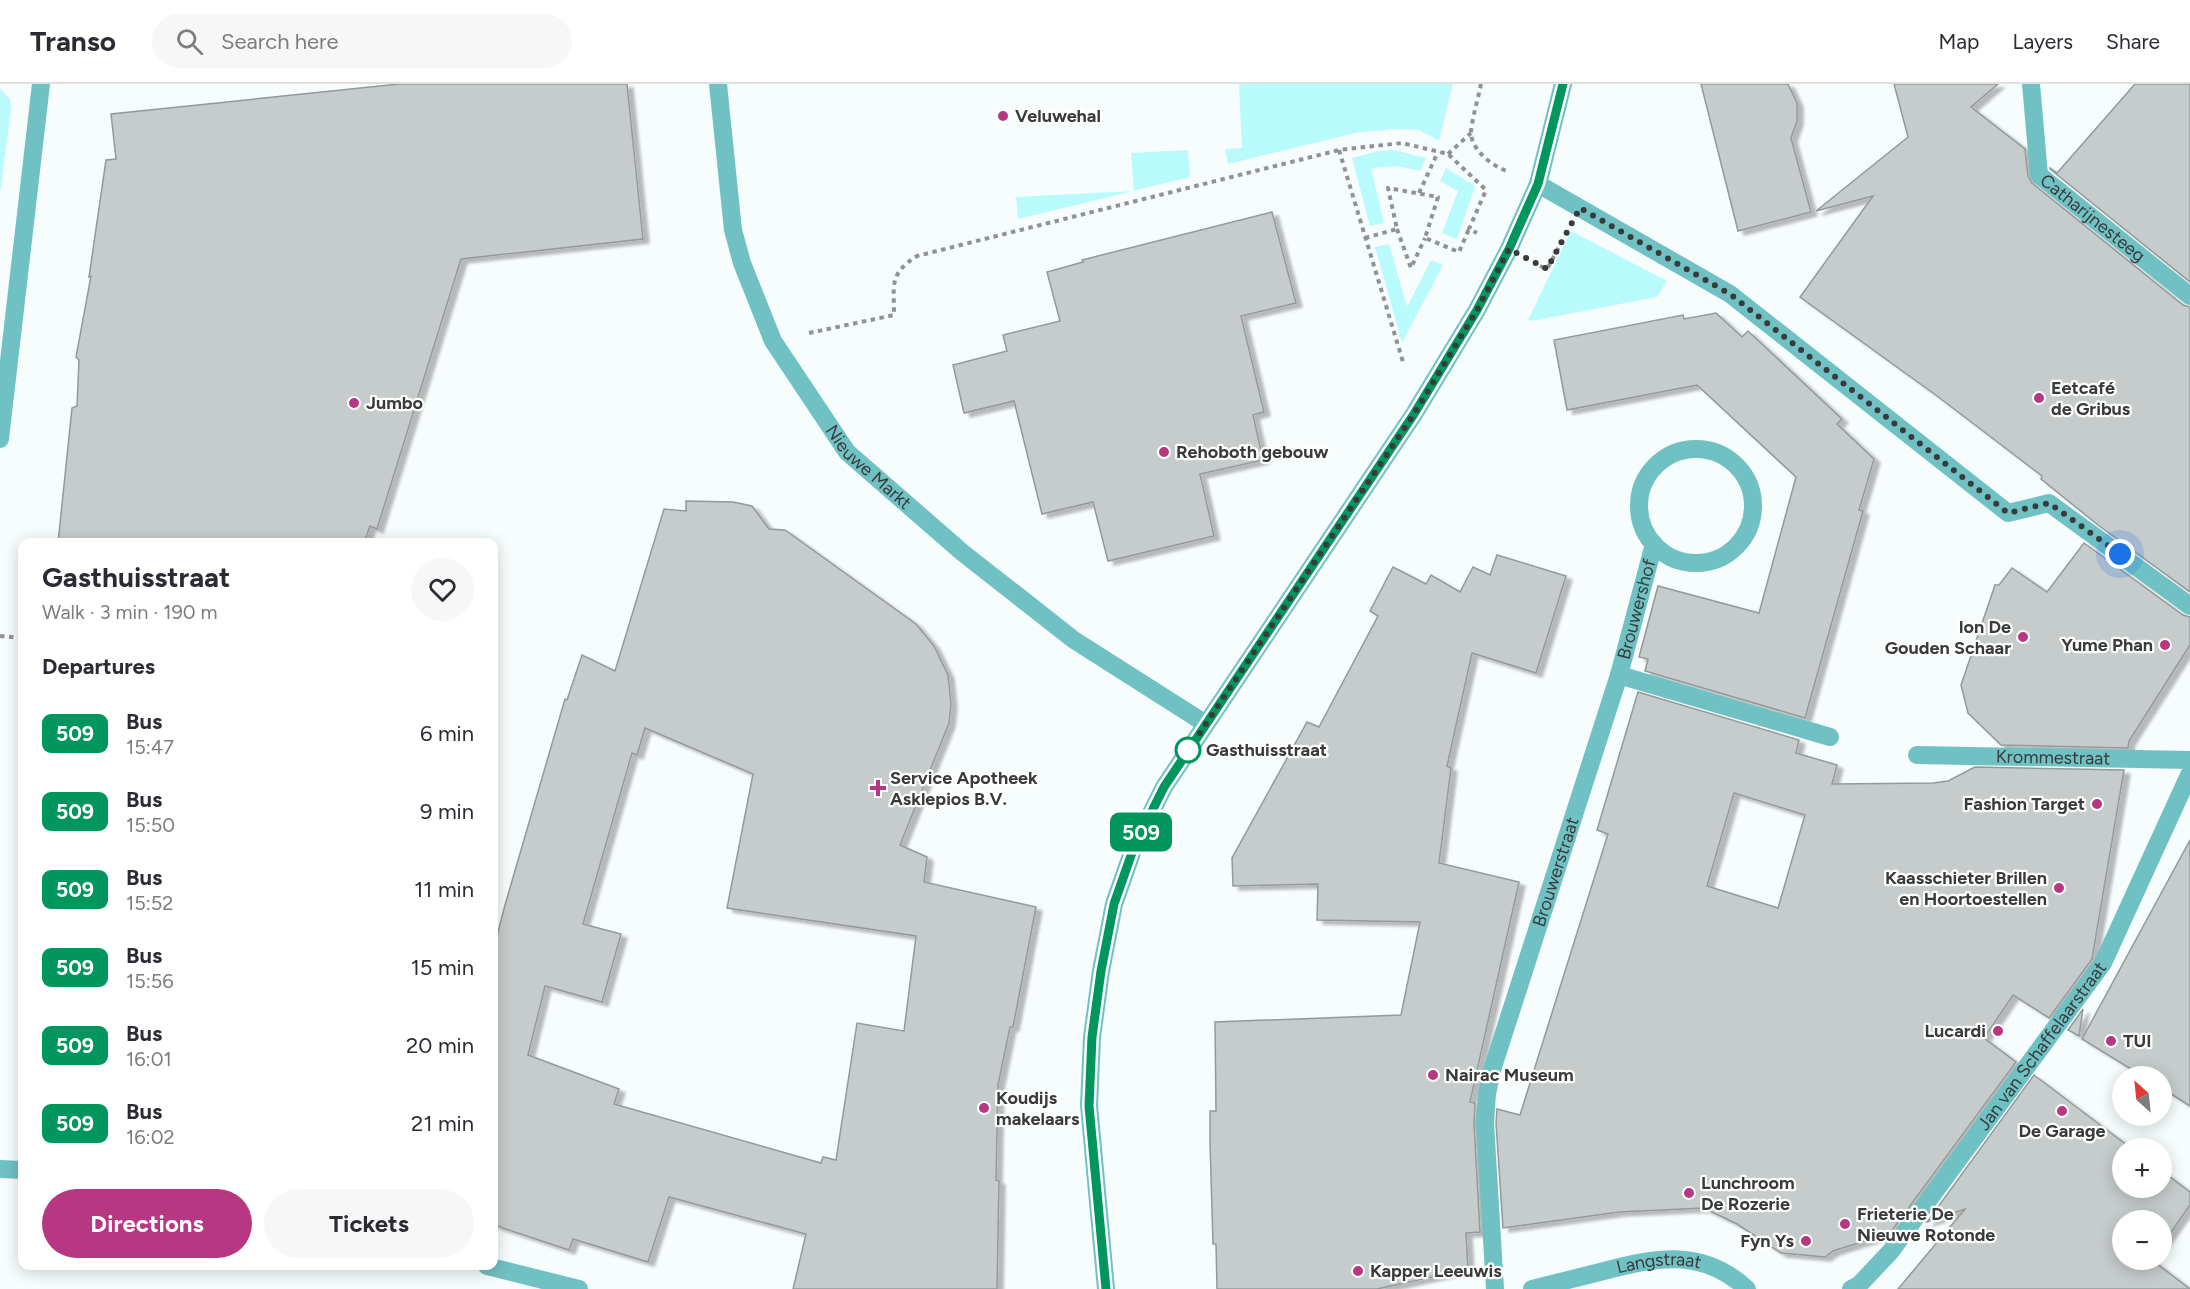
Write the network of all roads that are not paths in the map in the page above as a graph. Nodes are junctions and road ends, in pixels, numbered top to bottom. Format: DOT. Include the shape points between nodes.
graph roads {
  1 [pos="41,84"];
  2 [pos="718,84"];
  3 [pos="1563,84"];
  4 [pos="2031,84"];
  5 [pos="1538,184"];
  6 [pos="2190,296"];
  7 [pos="0,439"];
  8 [pos="1654,544"];
  9 [pos="2190,606"];
  10 [pos="1619,675"];
  11 [pos="1206,724"];
  12 [pos="1830,737"];
  13 [pos="1917,755"];
  14 [pos="2190,760"];
  15 [pos="2190,773"];
  16 [pos="0,1169"];
  17 [pos="18,1170"];
  18 [pos="498,1269"];
  19 [pos="579,1289"];
  20 [pos="1106,1289"];
  21 [pos="1495,1289"];
  22 [pos="1532,1289"];
  23 [pos="1747,1289"];
  24 [pos="1851,1289"];
  1 -- 7 [label="street"];
  2 -- 11 [label="street, Nieuwe Markt" via="733,230 742,263 773,341 847,452 963,553 1074,640"];
  3 -- 5 [label="street"];
  4 -- 6 [label="street, Catharijnesteeg" via="2039,175"];
  5 -- 9 [label="street" via="1730,294 2008,513 2049,503"];
  5 -- 11 [label="street" via="1477,310 1407,424"];
  8 -- 8 [label="street, Brouwershof" via="1684,562 1718,559 1733,550 1745,536 1754,502 1741,470 1712,451 1678,452 1662,460 1642,489 1640,507 1643,526"];
  8 -- 10 [label="street, Brouwershof"];
  10 -- 12 [label="street"];
  10 -- 21 [label="street, Brouwerstraat" via="1487,1094 1485,1123"];
  11 -- 20 [label="street" via="1164,787 1134,847 1114,904 1101,971 1092,1037 1089,1106"];
  13 -- 14 [label="street, Krommestraat"];
  15 -- 24 [label="street, Jan van Schaffelaarstraat" via="2103,963 1891,1251"];
  16 -- 17 [label="street"];
  18 -- 19 [label="street"];
  22 -- 23 [label="street, Langstraat" via="1669,1258 1709,1264"];
}
